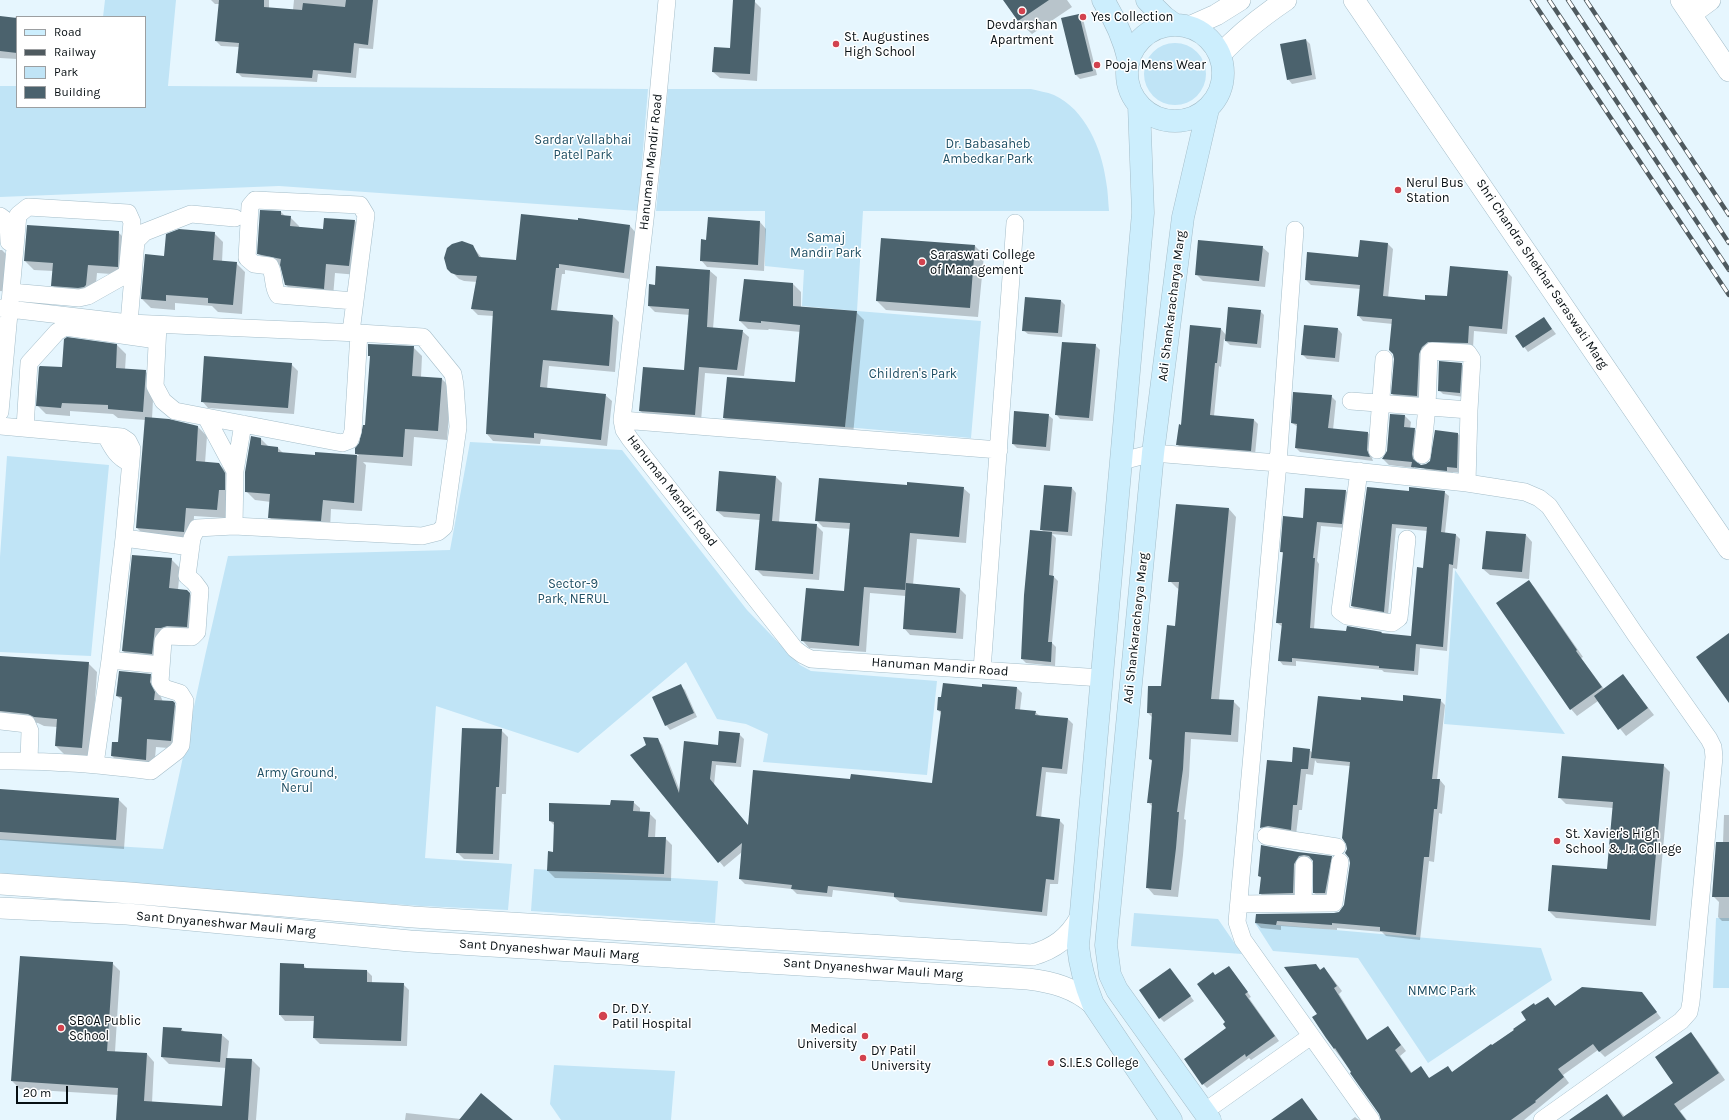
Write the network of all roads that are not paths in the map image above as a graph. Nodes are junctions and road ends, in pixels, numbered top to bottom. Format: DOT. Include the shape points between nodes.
graph roads {
  1 [pos="667,0"];
  2 [pos="1103,0"];
  3 [pos="1147,0"];
  4 [pos="1240,0"];
  5 [pos="1286,0"];
  6 [pos="1354,0"];
  7 [pos="1710,0"];
  8 [pos="1686,7"];
  9 [pos="1182,26"];
  10 [pos="1220,55"];
  11 [pos="1128,61"];
  12 [pos="1729,71"];
  13 [pos="1139,105"];
  14 [pos="1208,108"];
  15 [pos="0,216"];
  16 [pos="235,218"];
  17 [pos="1015,223"];
  18 [pos="1295,230"];
  19 [pos="5,299"];
  20 [pos="355,301"];
  21 [pos="129,323"];
  22 [pos="157,332"];
  23 [pos="355,332"];
  24 [pos="1384,359"];
  25 [pos="1351,401"];
  26 [pos="1381,403"];
  27 [pos="1427,407"];
  28 [pos="1469,410"];
  29 [pos="0,412"];
  30 [pos="206,417"];
  31 [pos="622,420"];
  32 [pos="243,424"];
  33 [pos="0,426"];
  34 [pos="24,428"];
  35 [pos="999,450"];
  36 [pos="1377,450"];
  37 [pos="1153,453"];
  38 [pos="1422,455"];
  39 [pos="1122,461"];
  40 [pos="1278,463"];
  41 [pos="236,471"];
  42 [pos="1359,471"];
  43 [pos="1467,483"];
  44 [pos="234,526"];
  45 [pos="124,538"];
  46 [pos="1407,539"];
  47 [pos="191,547"];
  48 [pos="1729,549"];
  49 [pos="110,660"];
  50 [pos="161,665"];
  51 [pos="982,670"];
  52 [pos="1102,678"];
  53 [pos="0,721"];
  54 [pos="0,761"];
  55 [pos="29,761"];
  56 [pos="95,764"];
  57 [pos="1266,836"];
  58 [pos="1304,866"];
  59 [pos="0,884"];
  60 [pos="1239,904"];
  61 [pos="1303,904"];
  62 [pos="0,908"];
  63 [pos="413,917"];
  64 [pos="1080,918"];
  65 [pos="721,937"];
  66 [pos="410,941"];
  67 [pos="704,959"];
  68 [pos="733,961"];
  69 [pos="1093,1004"];
  70 [pos="1311,1036"];
  71 [pos="1207,1116"];
  72 [pos="1172,1120"];
  73 [pos="1371,1120"];
  74 [pos="1542,1120"];
  1 -- 31 [label="street, Hanuman Mandir Road" via="653,150"];
  2 -- 11 [label="main road" via="1120,31"];
  3 -- 9 [label="main road" via="1164,18"];
  4 -- 9 [label="street" via="1216,15"];
  5 -- 10 [label="street" via="1254,22"];
  6 -- 48 [label="street, Shri Chandra Shekhar Saraswati Marg"];
  7 -- 8 [label="street"];
  8 -- 12 [label="street"];
  9 -- 10 [label="main road" via="1202,33 1213,42"];
  9 -- 11 [label="main road" via="1161,27 1146,34 1135,46"];
  10 -- 14 [label="main road" via="1224,69 1222,84 1217,97"];
  11 -- 13 [label="main road" via="1130,92"];
  13 -- 14 [label="main road" via="1151,115 1166,121 1196,117"];
  13 -- 39 [label="main road" via="1143,213"];
  14 -- 37 [label="main road, Adi Shankaracharya Marg" via="1183,217"];
  15 -- 19 [label="street" via="8,222"];
  16 -- 21 [label="street" via="192,214 145,232 136,241"];
  17 -- 35 [label="street"];
  18 -- 40 [label="street"];
  19 -- 19 [label="street" via="79,298 88,296 127,274 132,222 128,213 28,207 18,215"];
  19 -- 21 [label="street"];
  19 -- 29 [label="street"];
  20 -- 20 [label="street" via="278,295 274,288 274,272 270,266 254,264 248,258 250,206 255,200 360,205 366,216"];
  20 -- 23 [label="street"];
  21 -- 22 [label="street"];
  22 -- 23 [label="street"];
  22 -- 30 [label="street" via="155,386 163,401 175,411"];
  22 -- 34 [label="street" via="65,327 57,332 29,363"];
  23 -- 32 [label="street" via="353,431 350,440 342,443"];
  23 -- 44 [label="street" via="423,337 453,374 458,427 444,526 438,532 422,536"];
  24 -- 26 [label="street"];
  25 -- 26 [label="street"];
  26 -- 27 [label="street"];
  26 -- 36 [label="street"];
  27 -- 28 [label="street"];
  27 -- 28 [label="street" via="1429,354 1432,351 1468,353 1472,359"];
  27 -- 38 [label="street"];
  28 -- 43 [label="street"];
  30 -- 32 [label="street"];
  30 -- 41 [label="street"];
  31 -- 35 [label="street"];
  31 -- 51 [label="street, Hanuman Mandir Road" via="624,430 630,439 795,649 803,655 812,659"];
  32 -- 41 [label="street"];
  33 -- 34 [label="street"];
  34 -- 45 [label="street" via="122,437 128,441 132,449"];
  35 -- 51 [label="street"];
  37 -- 39 [label="street"];
  37 -- 40 [label="street"];
  37 -- 71 [label="main road, Adi Shankaracharya Marg" via="1106,945 1110,975 1117,990"];
  39 -- 52 [label="main road"];
  40 -- 42 [label="street"];
  40 -- 60 [label="street"];
  41 -- 44 [label="street"];
  42 -- 43 [label="street"];
  42 -- 46 [label="street" via="1340,611 1346,616 1392,623 1399,618"];
  43 -- 74 [label="street" via="1525,492 1549,506 1713,747 1694,979 1689,1012 1681,1021"];
  44 -- 47 [label="street" via="197,528"];
  45 -- 47 [label="street"];
  45 -- 49 [label="street"];
  47 -- 50 [label="street" via="187,576 200,590 197,632 192,637 167,636 163,641"];
  49 -- 50 [label="street"];
  49 -- 56 [label="street"];
  50 -- 56 [label="street" via="160,682 164,688 180,693 184,701 181,745 178,751 151,771"];
  51 -- 52 [label="street, Hanuman Mandir Road"];
  52 -- 64 [label="main road"];
  53 -- 55 [label="street" via="27,724 30,731"];
  54 -- 55 [label="street"];
  55 -- 56 [label="street"];
  57 -- 61 [label="street" via="1339,854 1334,903"];
  58 -- 61 [label="street"];
  59 -- 63 [label="street, Sant Dnyaneshwar Mauli Marg"];
  60 -- 61 [label="street"];
  60 -- 70 [label="street" via="1237,922 1243,940"];
  62 -- 66 [label="street, Sant Dnyaneshwar Mauli Marg" via="127,914"];
  63 -- 65 [label="street, Sant Dnyaneshwar Mauli Marg"];
  63 -- 66 [label="street"];
  64 -- 65 [label="street, Sant Dnyaneshwar Mauli Marg" via="1068,936 1058,944 1032,955"];
  64 -- 69 [label="main road" via="1080,965"];
  65 -- 67 [label="street"];
  65 -- 68 [label="street"];
  66 -- 67 [label="street, Sant Dnyaneshwar Mauli Marg"];
  67 -- 68 [label="street, Sant Dnyaneshwar Mauli Marg"];
  68 -- 69 [label="street, Sant Dnyaneshwar Mauli Marg" via="1039,980 1074,990"];
  69 -- 72 [label="main road"];
  70 -- 71 [label="street"];
  70 -- 73 [label="street"];
}
